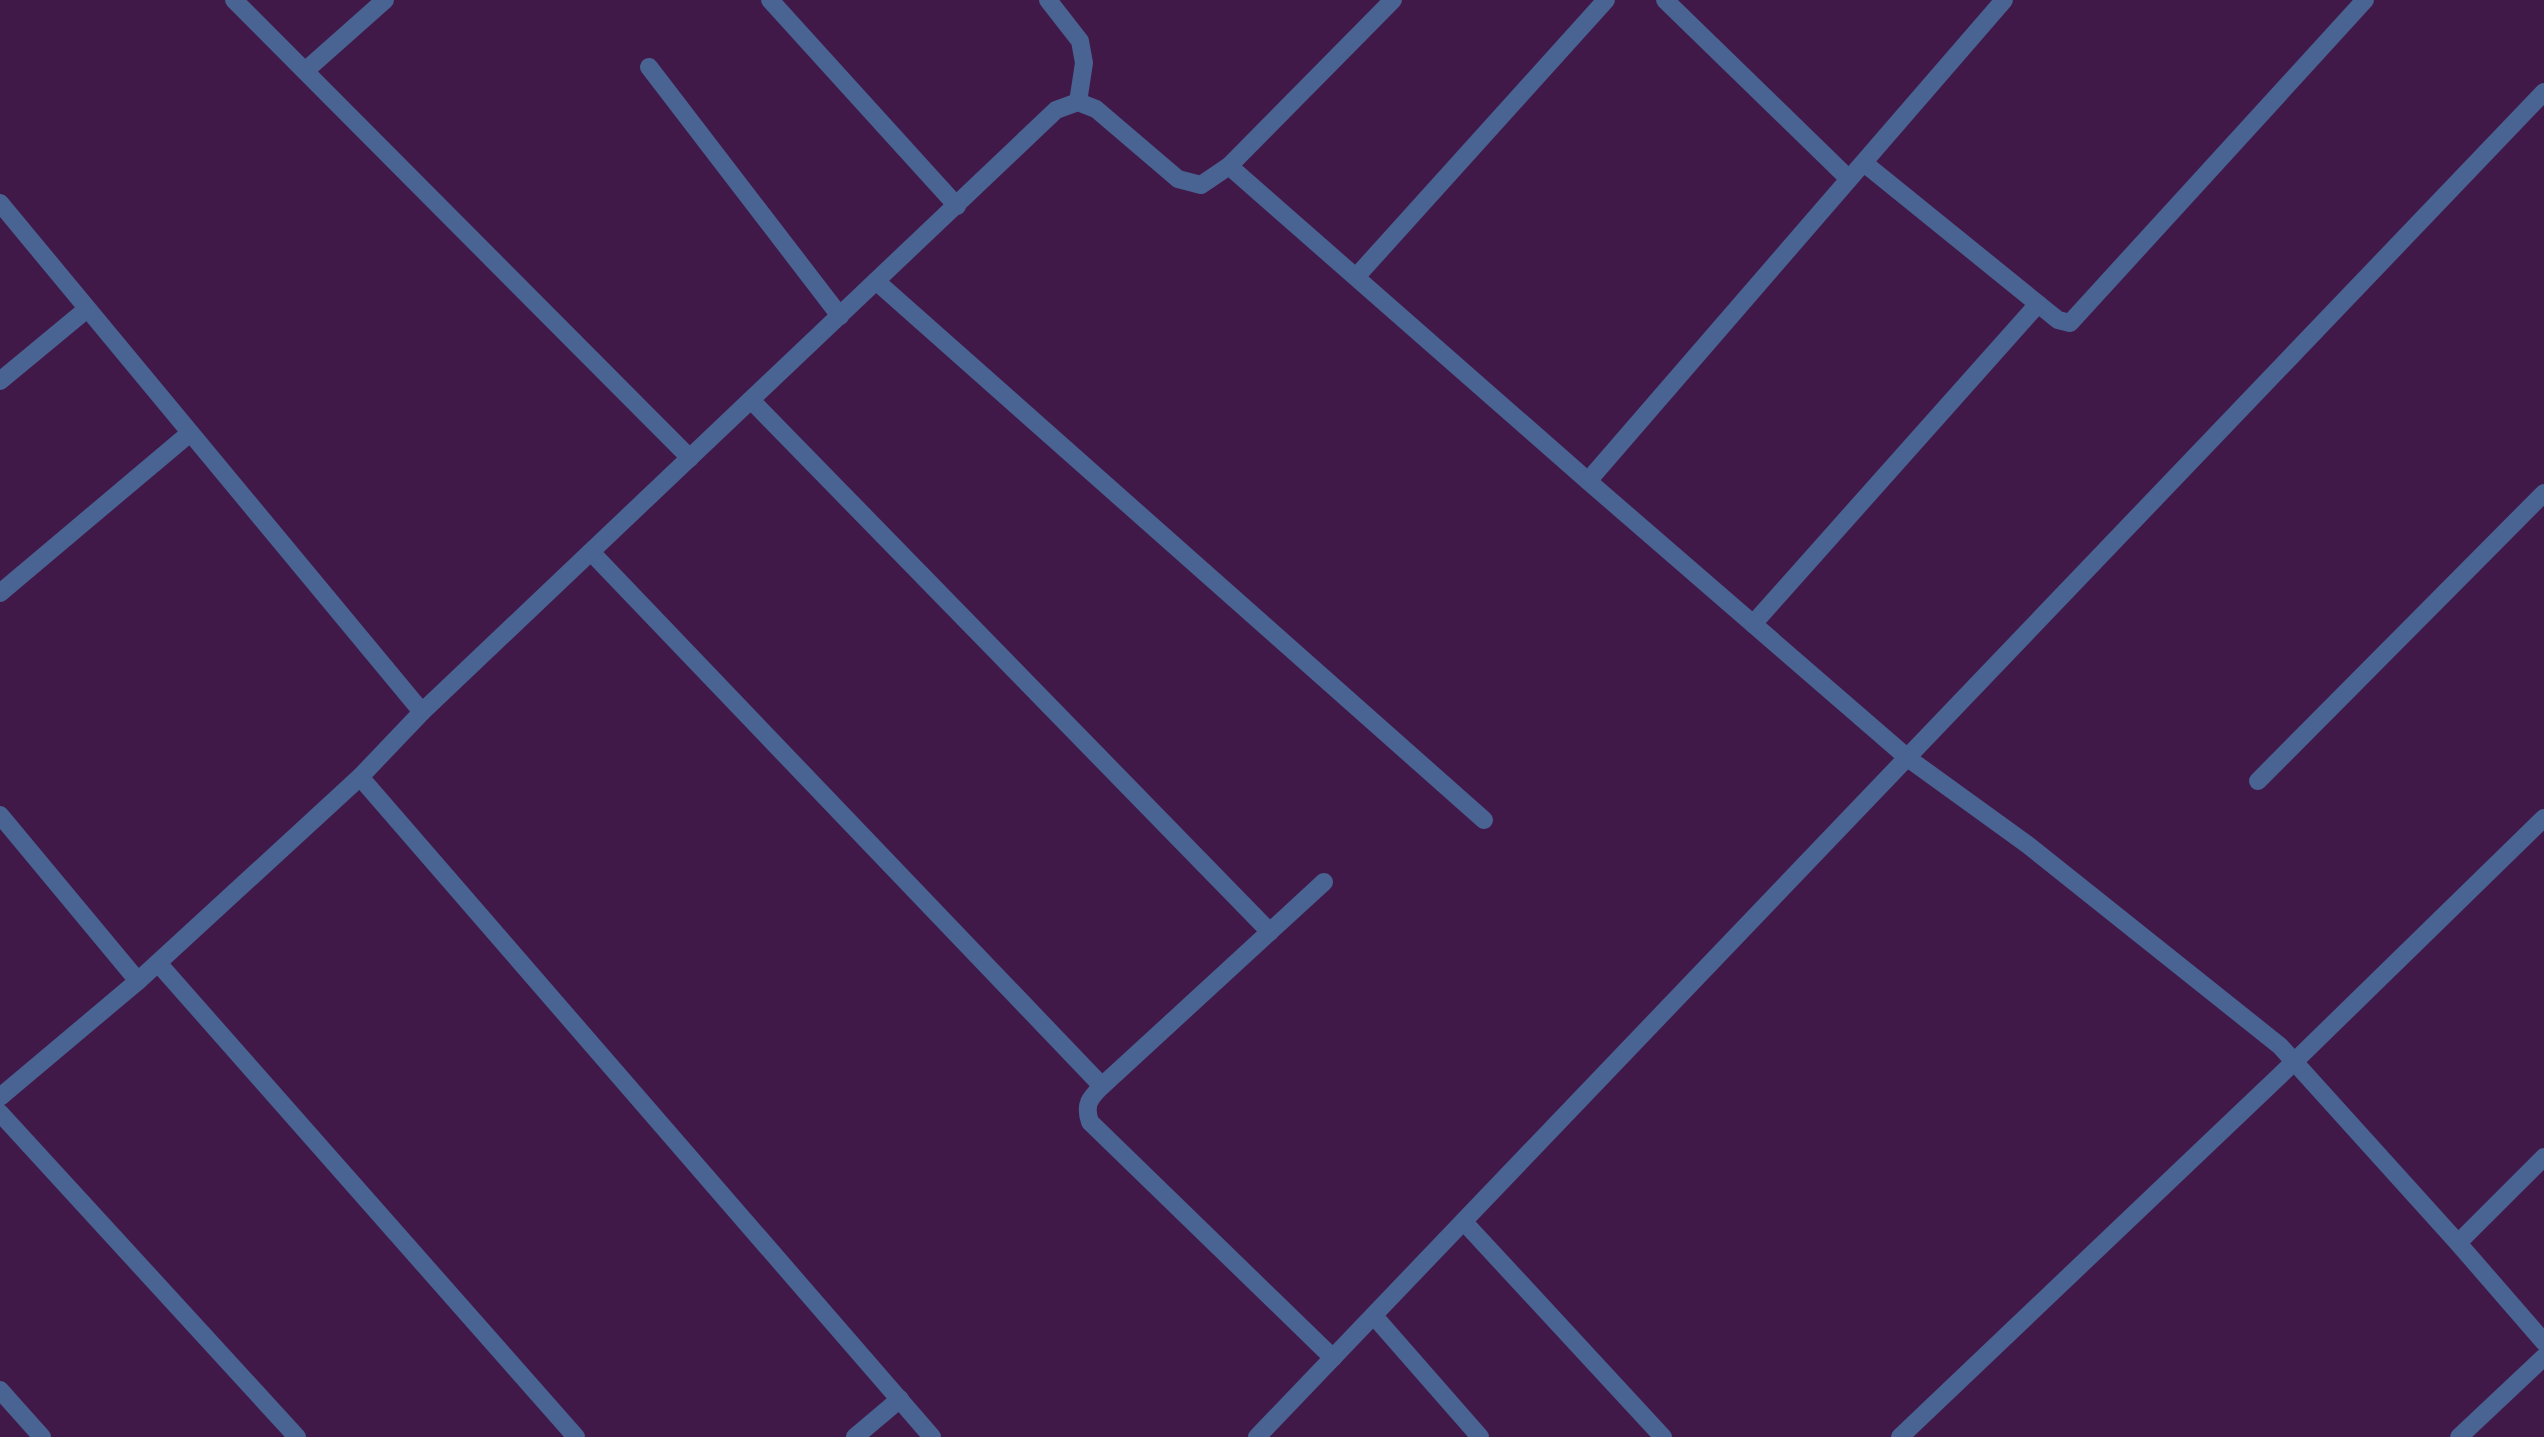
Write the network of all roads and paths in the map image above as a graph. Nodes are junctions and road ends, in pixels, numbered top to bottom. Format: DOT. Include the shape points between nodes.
graph roads {
  1 [pos="234,0"];
  2 [pos="385,0"];
  3 [pos="770,0"];
  4 [pos="1048,0"];
  5 [pos="1393,0"];
  6 [pos="1606,0"];
  7 [pos="1665,0"];
  8 [pos="2004,0"];
  9 [pos="2365,0"];
  10 [pos="649,67"];
  11 [pos="305,71"];
  12 [pos="2544,92"];
  13 [pos="1078,102"];
  14 [pos="1864,163"];
  15 [pos="1229,166"];
  16 [pos="1849,179"];
  17 [pos="0,204"];
  18 [pos="957,206"];
  19 [pos="1356,277"];
  20 [pos="876,281"];
  21 [pos="2038,304"];
  22 [pos="87,309"];
  23 [pos="840,316"];
  24 [pos="0,381"];
  25 [pos="751,400"];
  26 [pos="190,433"];
  27 [pos="690,458"];
  28 [pos="1588,481"];
  29 [pos="2544,493"];
  30 [pos="590,552"];
  31 [pos="0,593"];
  32 [pos="1753,624"];
  33 [pos="422,712"];
  34 [pos="1909,758"];
  35 [pos="360,777"];
  36 [pos="2258,781"];
  37 [pos="0,815"];
  38 [pos="2544,818"];
  39 [pos="1484,820"];
  40 [pos="1324,882"];
  41 [pos="1270,932"];
  42 [pos="158,963"];
  43 [pos="138,981"];
  44 [pos="2294,1062"];
  45 [pos="1102,1086"];
  46 [pos="0,1097"];
  47 [pos="0,1113"];
  48 [pos="2544,1157"];
  49 [pos="1464,1222"];
  50 [pos="2458,1243"];
  51 [pos="1374,1316"];
  52 [pos="2544,1342"];
  53 [pos="2544,1357"];
  54 [pos="1333,1358"];
  55 [pos="0,1390"];
  56 [pos="900,1399"];
  57 [pos="42,1437"];
  58 [pos="297,1437"];
  59 [pos="576,1437"];
  60 [pos="855,1437"];
  61 [pos="932,1437"];
  62 [pos="1258,1437"];
  63 [pos="1480,1437"];
  64 [pos="1663,1437"];
  65 [pos="1900,1437"];
  66 [pos="2459,1437"];
  1 -- 11 [label="street"];
  2 -- 11 [label="street"];
  3 -- 18 [label="street"];
  4 -- 13 [label="street" via="1080,41 1084,63"];
  5 -- 15 [label="street"];
  6 -- 19 [label="street"];
  7 -- 16 [label="street"];
  8 -- 14 [label="street"];
  9 -- 21 [label="street" via="2084,310 2070,323 2058,320"];
  10 -- 23 [label="street"];
  11 -- 27 [label="street"];
  12 -- 34 [label="street"];
  13 -- 15 [label="street" via="1096,109 1178,179 1201,185"];
  13 -- 18 [label="street" via="1056,110"];
  14 -- 16 [label="street"];
  14 -- 21 [label="street"];
  15 -- 19 [label="street"];
  16 -- 28 [label="street"];
  17 -- 22 [label="street"];
  18 -- 20 [label="street"];
  19 -- 28 [label="street"];
  20 -- 23 [label="street"];
  20 -- 39 [label="street"];
  21 -- 32 [label="street"];
  22 -- 24 [label="street"];
  22 -- 26 [label="street"];
  23 -- 25 [label="street"];
  25 -- 27 [label="street"];
  25 -- 41 [label="street"];
  26 -- 31 [label="street"];
  26 -- 33 [label="street"];
  27 -- 30 [label="street"];
  28 -- 32 [label="street"];
  29 -- 36 [label="street"];
  30 -- 33 [label="street"];
  30 -- 45 [label="street"];
  32 -- 34 [label="street"];
  33 -- 35 [label="street"];
  34 -- 44 [label="street" via="2028,845 2280,1046"];
  34 -- 49 [label="street"];
  35 -- 42 [label="street"];
  35 -- 56 [label="street"];
  37 -- 43 [label="street"];
  38 -- 44 [label="street"];
  40 -- 41 [label="street"];
  41 -- 45 [label="street"];
  42 -- 43 [label="street"];
  42 -- 59 [label="street"];
  43 -- 46 [label="street"];
  44 -- 50 [label="street"];
  44 -- 65 [label="street"];
  45 -- 54 [label="street" via="1088,1100 1090,1122"];
  47 -- 58 [label="street"];
  48 -- 50 [label="street"];
  49 -- 51 [label="street"];
  49 -- 64 [label="street"];
  50 -- 52 [label="street"];
  51 -- 54 [label="street"];
  51 -- 63 [label="street"];
  53 -- 66 [label="street"];
  54 -- 62 [label="street"];
  55 -- 57 [label="street"];
  56 -- 60 [label="street"];
  56 -- 61 [label="street"];
}
